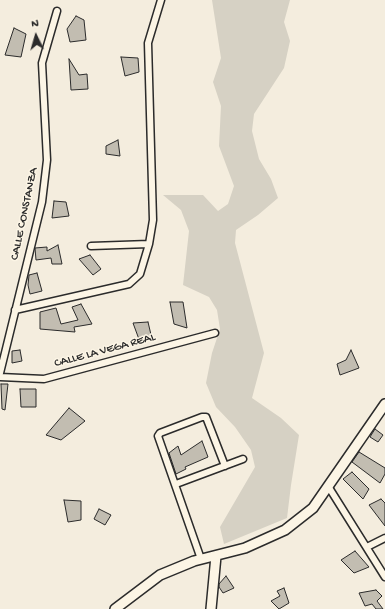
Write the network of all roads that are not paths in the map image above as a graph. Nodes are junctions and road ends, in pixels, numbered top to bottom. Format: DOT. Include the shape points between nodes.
graph roads {
  1 [pos="161,0"];
  2 [pos="57,11"];
  3 [pos="149,244"];
  4 [pos="91,246"];
  5 [pos="15,310"];
  6 [pos="215,333"];
  7 [pos="0,373"];
  8 [pos="0,377"];
  9 [pos="385,404"];
  10 [pos="244,459"];
  11 [pos="225,466"];
  12 [pos="176,484"];
  13 [pos="328,486"];
  14 [pos="385,538"];
  15 [pos="367,547"];
  16 [pos="216,556"];
  17 [pos="201,559"];
  18 [pos="385,577"];
  19 [pos="115,609"];
  20 [pos="211,609"];
  1 -- 3 [label="street" via="148,43 153,220"];
  2 -- 5 [label="street, CALLE CONSTANZA" via="42,63 47,167 42,202"];
  3 -- 4 [label="street"];
  3 -- 5 [label="street" via="140,274 129,284"];
  5 -- 7 [label="street, CALLE CONSTANZA"];
  6 -- 8 [label="street, CALLE LA VEGA REAL" via="44,379"];
  9 -- 13 [label="main road"];
  10 -- 11 [label="street"];
  11 -- 12 [label="street"];
  11 -- 12 [label="street" via="208,419 202,416 158,436"];
  12 -- 17 [label="street"];
  13 -- 15 [label="street"];
  13 -- 16 [label="main road" via="314,508 285,530 245,548"];
  14 -- 15 [label="street"];
  15 -- 18 [label="street"];
  16 -- 17 [label="main road"];
  16 -- 20 [label="main road"];
  17 -- 19 [label="main road" via="160,575"];
}
